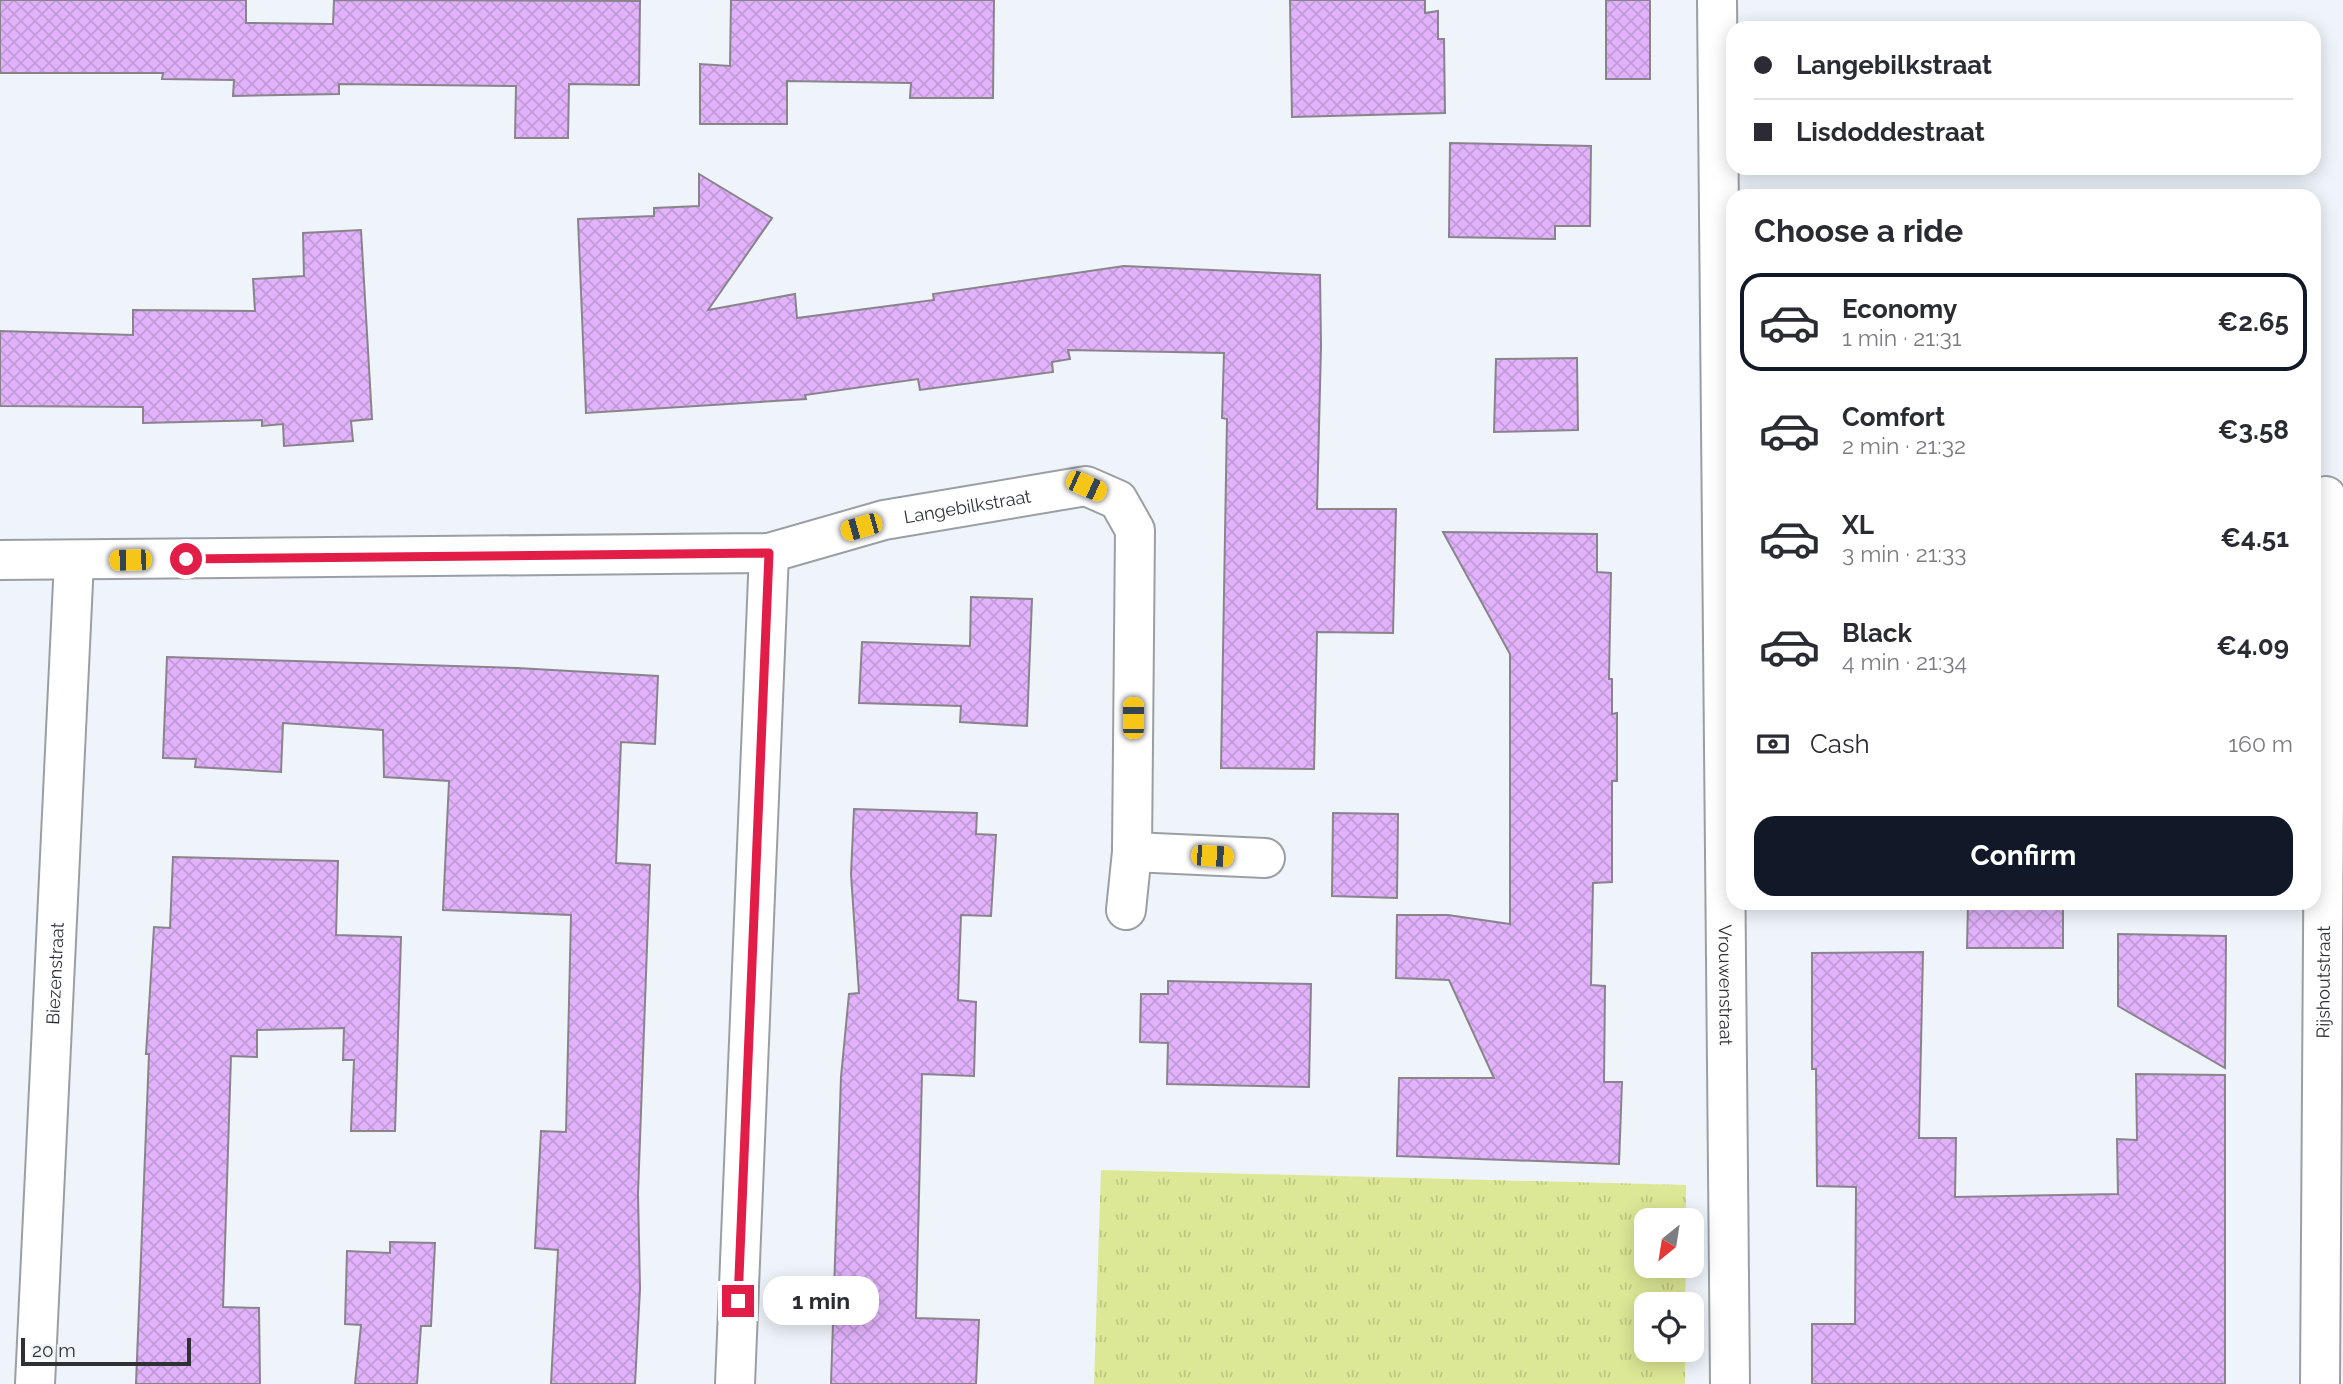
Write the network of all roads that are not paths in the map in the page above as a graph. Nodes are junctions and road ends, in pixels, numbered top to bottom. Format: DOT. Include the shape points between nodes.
graph roads {
  1 [pos="1717,0"];
  2 [pos="1726,413"];
  3 [pos="2327,495"];
  4 [pos="769,553"];
  5 [pos="0,560"];
  6 [pos="75,561"];
  7 [pos="1132,852"];
  8 [pos="1265,858"];
  9 [pos="1126,910"];
  10 [pos="1728,910"];
  11 [pos="35,1384"];
  12 [pos="735,1384"];
  13 [pos="1730,1384"];
  14 [pos="2320,1384"];
  1 -- 2 [label="street, Vrouwenstraat"];
  3 -- 14 [label="street, Rijshoutstraat"];
  4 -- 6 [label="street, Langebilkstraat"];
  4 -- 7 [label="street, Langebilkstraat" via="884,520 1086,486 1118,500 1135,530"];
  4 -- 12 [label="street"];
  5 -- 6 [label="street, Langebilkstraat"];
  6 -- 11 [label="street, Biezenstraat"];
  7 -- 8 [label="street"];
  7 -- 9 [label="street, Langebilkstraat"];
  10 -- 13 [label="street, Vrouwenstraat"];
}
